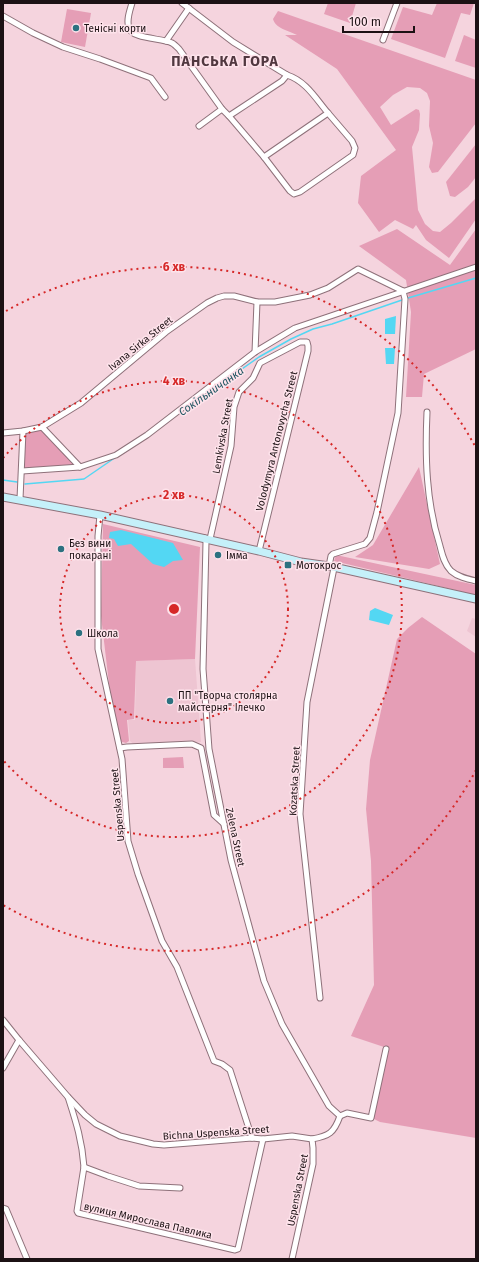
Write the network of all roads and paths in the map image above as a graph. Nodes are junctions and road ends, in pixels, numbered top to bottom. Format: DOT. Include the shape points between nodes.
graph roads {
  1 [pos="132,3"];
  2 [pos="182,3"];
  3 [pos="397,3"];
  4 [pos="189,8"];
  5 [pos="3,16"];
  6 [pos="383,40"];
  7 [pos="166,41"];
  8 [pos="287,75"];
  9 [pos="165,97"];
  10 [pos="222,108"];
  11 [pos="328,113"];
  12 [pos="229,116"];
  13 [pos="199,126"];
  14 [pos="264,157"];
  15 [pos="476,267"];
  16 [pos="403,291"];
  17 [pos="257,302"];
  18 [pos="300,342"];
  19 [pos="256,352"];
  20 [pos="426,412"];
  21 [pos="42,428"];
  22 [pos="23,431"];
  23 [pos="3,433"];
  24 [pos="80,467"];
  25 [pos="22,471"];
  26 [pos="3,497"];
  27 [pos="20,499"];
  28 [pos="100,515"];
  29 [pos="208,539"];
  30 [pos="259,551"];
  31 [pos="332,567"];
  32 [pos="476,581"];
  33 [pos="476,599"];
  34 [pos="120,748"];
  35 [pos="202,748"];
  36 [pos="209,749"];
  37 [pos="224,824"];
  38 [pos="320,998"];
  39 [pos="3,1020"];
  40 [pos="19,1040"];
  41 [pos="386,1049"];
  42 [pos="3,1068"];
  43 [pos="68,1096"];
  44 [pos="340,1116"];
  45 [pos="252,1138"];
  46 [pos="263,1139"];
  47 [pos="312,1139"];
  48 [pos="84,1167"];
  49 [pos="180,1188"];
  50 [pos="3,1208"];
  51 [pos="28,1259"];
  52 [pos="292,1259"];
  1 -- 7 [label="street" via="128,22 130,31 136,35"];
  2 -- 4 [label="street"];
  3 -- 6 [label="street"];
  4 -- 7 [label="street"];
  4 -- 8 [label="street" via="233,42"];
  5 -- 9 [label="street" via="63,47 151,78"];
  7 -- 10 [label="street" via="179,49"];
  8 -- 11 [label="street" via="302,82"];
  8 -- 12 [label="street" via="282,81"];
  10 -- 12 [label="street"];
  10 -- 13 [label="street"];
  11 -- 14 [label="street"];
  11 -- 14 [label="street" via="352,141 355,148 353,155 300,192 294,194 290,191"];
  12 -- 14 [label="street"];
  15 -- 16 [label="street"];
  16 -- 17 [label="street, Ivana Sirka Street" via="358,269 328,288 310,295 275,302"];
  16 -- 19 [label="street" via="295,328"];
  16 -- 31 [label="street" via="405,299 398,412 377,512 370,538 365,544 333,554"];
  17 -- 19 [label="street"];
  17 -- 21 [label="street, Ivana Sirka Street" via="234,296 207,302 166,332 81,403"];
  18 -- 29 [label="street, Lemkivska Street" via="260,363 253,378 239,392 234,406 230,446"];
  18 -- 30 [label="street, Volodymyra Antonovycha Street" via="307,342 308,351"];
  19 -- 24 [label="street" via="147,435 116,455"];
  20 -- 32 [label="street" via="425,455 434,528 445,562 451,571 460,577"];
  21 -- 22 [label="street, Ivana Sirka Street"];
  21 -- 24 [label="street"];
  22 -- 23 [label="street, Ivana Sirka Street"];
  22 -- 25 [label="street"];
  24 -- 25 [label="street"];
  25 -- 27 [label="street"];
  26 -- 27 [label="main road"];
  27 -- 28 [label="main road"];
  28 -- 29 [label="main road"];
  28 -- 34 [label="street, Uspenska Street" via="98,649"];
  29 -- 30 [label="main road"];
  29 -- 36 [label="street, Zelena Street" via="203,669"];
  30 -- 31 [label="main road"];
  31 -- 33 [label="main road"];
  31 -- 38 [label="street, Kozatska Street" via="307,702 300,814"];
  34 -- 35 [label="street" via="192,744"];
  34 -- 45 [label="street, Uspenska Street" via="128,841 140,880 162,941 177,967 214,1061 230,1070"];
  35 -- 36 [label="street"];
  35 -- 37 [label="street" via="214,815"];
  36 -- 37 [label="street, Zelena Street"];
  37 -- 44 [label="street, Zelena Street" via="231,860 264,981 286,1031 329,1106"];
  39 -- 40 [label="street, Bichna Uspenska Street"];
  40 -- 42 [label="street"];
  40 -- 43 [label="street, Bichna Uspenska Street"];
  41 -- 44 [label="street" via="371,1118 347,1113"];
  43 -- 45 [label="street, Bichna Uspenska Street" via="85,1116 100,1127 120,1136 153,1144"];
  43 -- 48 [label="street, вулиця Мирослава Павлика" via="81,1139"];
  44 -- 47 [label="street" via="332,1132"];
  45 -- 46 [label="street, Bichna Uspenska Street"];
  46 -- 47 [label="street, Bichna Uspenska Street" via="292,1136"];
  46 -- 48 [label="street, вулиця Мирослава Павлика" via="237,1250 78,1213"];
  47 -- 52 [label="street, Uspenska Street" via="313,1164"];
  48 -- 49 [label="street" via="140,1186"];
  50 -- 51 [label="street" via="6,1209"];
}
